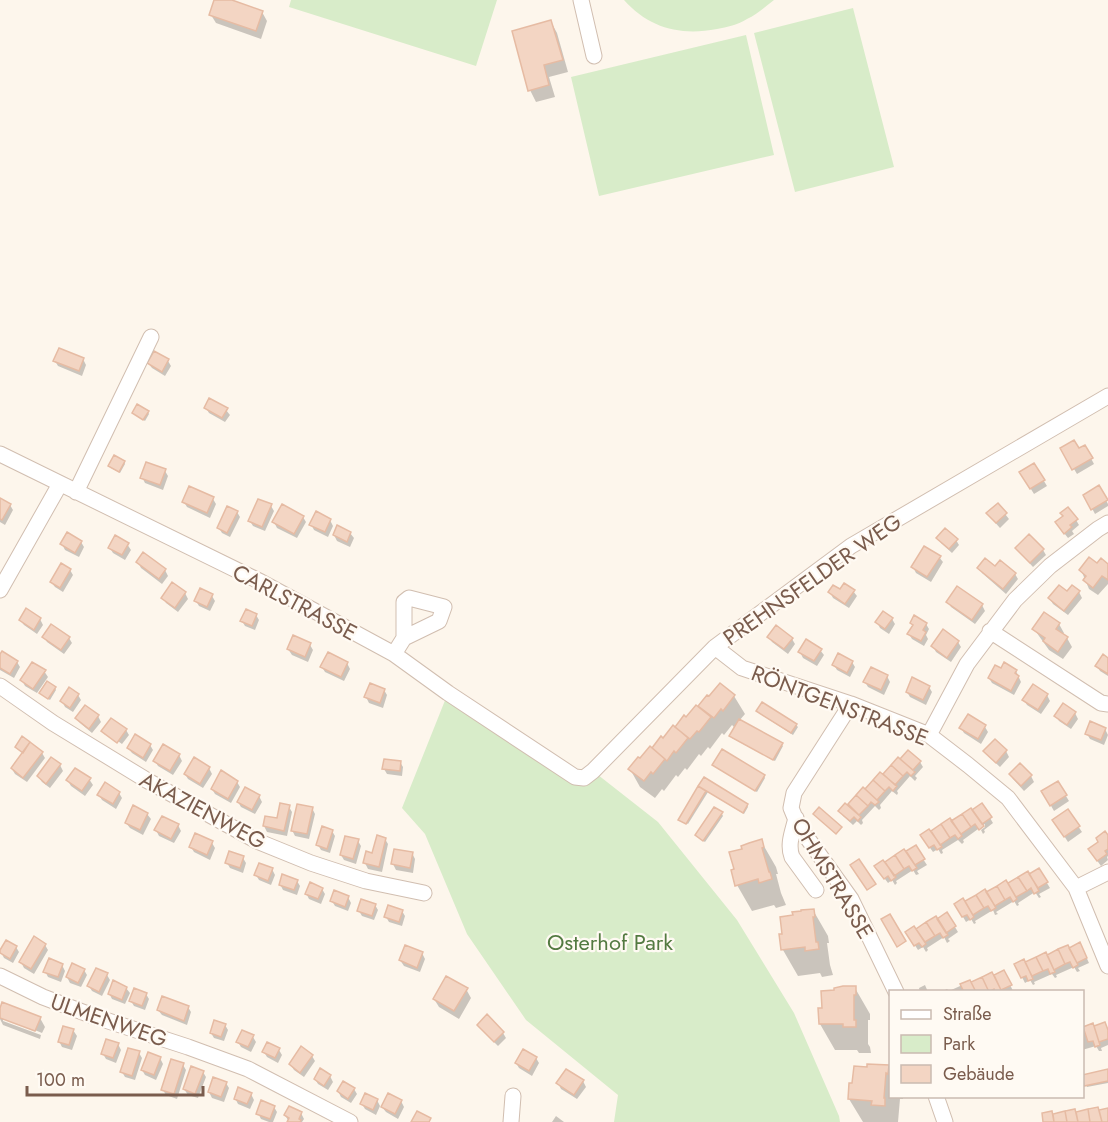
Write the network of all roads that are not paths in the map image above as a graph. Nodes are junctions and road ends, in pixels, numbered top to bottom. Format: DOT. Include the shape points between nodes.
graph roads {
  1 [pos="581,0"];
  2 [pos="594,56"];
  3 [pos="150,337"];
  4 [pos="1108,396"];
  5 [pos="0,454"];
  6 [pos="60,484"];
  7 [pos="76,492"];
  8 [pos="1108,523"];
  9 [pos="0,590"];
  10 [pos="990,631"];
  11 [pos="405,638"];
  12 [pos="715,647"];
  13 [pos="394,654"];
  14 [pos="0,686"];
  15 [pos="851,704"];
  16 [pos="1108,704"];
  17 [pos="929,735"];
  18 [pos="575,777"];
  19 [pos="796,818"];
  20 [pos="1108,872"];
  21 [pos="1076,888"];
  22 [pos="816,890"];
  23 [pos="424,894"];
  24 [pos="1108,966"];
  25 [pos="0,976"];
  26 [pos="895,990"];
  27 [pos="513,1096"];
  28 [pos="937,1098"];
  29 [pos="350,1122"];
  30 [pos="511,1122"];
  31 [pos="945,1122"];
  1 -- 2 [label="street"];
  3 -- 7 [label="street"];
  4 -- 12 [label="street, PREHNSFELDER WEG" via="851,546"];
  5 -- 6 [label="street, CARLSTRASSE"];
  6 -- 7 [label="street, CARLSTRASSE"];
  6 -- 9 [label="street"];
  7 -- 13 [label="street, CARLSTRASSE" via="261,582"];
  8 -- 10 [label="street" via="1050,566"];
  10 -- 16 [label="street"];
  10 -- 17 [label="street" via="967,664"];
  11 -- 13 [label="street"];
  12 -- 15 [label="street, RÖNTGENSTRASSE" via="742,668"];
  12 -- 18 [label="street, PREHNSFELDER WEG" via="593,771 584,778"];
  13 -- 18 [label="street, CARLSTRASSE"];
  14 -- 23 [label="street, AKAZIENWEG" via="129,769 257,841 366,881"];
  15 -- 17 [label="street, RÖNTGENSTRASSE"];
  15 -- 19 [label="street, OHMSTRASSE" via="794,793 791,808"];
  17 -- 21 [label="street, RÖNTGENSTRASSE" via="1008,798"];
  19 -- 22 [label="street" via="789,851"];
  19 -- 26 [label="street, OHMSTRASSE" via="851,899"];
  20 -- 21 [label="street"];
  21 -- 24 [label="street, RÖNTGENSTRASSE"];
  25 -- 29 [label="street, ULMENWEG" via="93,1016 248,1069"];
  27 -- 30 [label="street"];
  28 -- 31 [label="street"];
}
